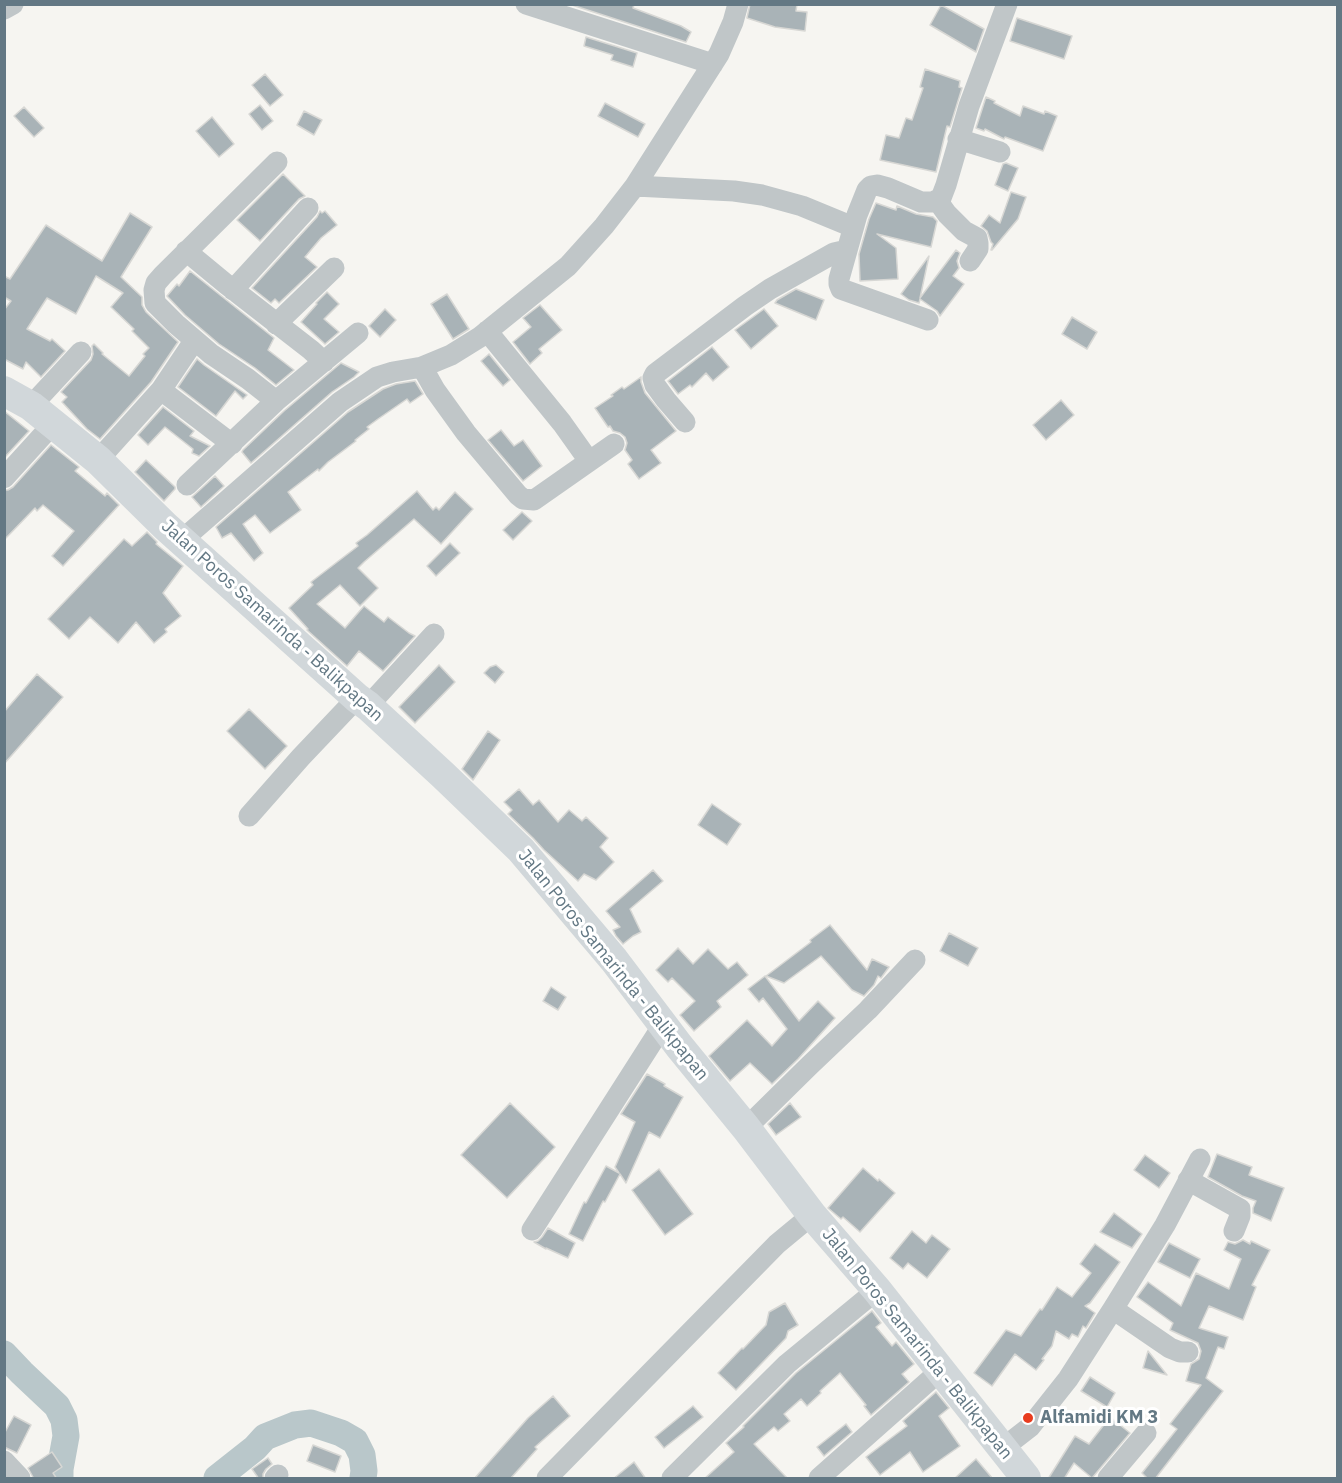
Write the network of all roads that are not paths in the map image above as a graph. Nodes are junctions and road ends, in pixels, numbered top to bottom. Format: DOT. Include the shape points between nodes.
graph roads {
  1 [pos="13,4"];
  2 [pos="526,4"];
  3 [pos="738,4"];
  4 [pos="1007,4"];
  5 [pos="4,9"];
  6 [pos="713,64"];
  7 [pos="958,139"];
  8 [pos="1000,152"];
  9 [pos="277,162"];
  10 [pos="635,186"];
  11 [pos="938,200"];
  12 [pos="308,208"];
  13 [pos="853,227"];
  14 [pos="186,250"];
  15 [pos="847,250"];
  16 [pos="970,261"];
  17 [pos="334,268"];
  18 [pos="232,290"];
  19 [pos="928,320"];
  20 [pos="276,324"];
  21 [pos="488,331"];
  22 [pos="358,333"];
  23 [pos="194,341"];
  24 [pos="81,352"];
  25 [pos="324,362"];
  26 [pos="422,368"];
  27 [pos="161,390"];
  28 [pos="4,391"];
  29 [pos="276,401"];
  30 [pos="42,415"];
  31 [pos="685,422"];
  32 [pos="232,444"];
  33 [pos="614,444"];
  34 [pos="98,460"];
  35 [pos="589,460"];
  36 [pos="4,478"];
  37 [pos="187,485"];
  38 [pos="182,540"];
  39 [pos="434,634"];
  40 [pos="363,702"];
  41 [pos="249,816"];
  42 [pos="915,960"];
  43 [pos="663,1025"];
  44 [pos="746,1128"];
  45 [pos="1200,1159"];
  46 [pos="1188,1180"];
  47 [pos="812,1215"];
  48 [pos="532,1230"];
  49 [pos="1234,1231"];
  50 [pos="877,1290"];
  51 [pos="1113,1309"];
  52 [pos="1188,1352"];
  53 [pos="941,1370"];
  54 [pos="1146,1433"];
  55 [pos="1003,1448"];
  56 [pos="4,1461"];
  57 [pos="1022,1477"];
  58 [pos="20,1479"];
  59 [pos="547,1479"];
  60 [pos="672,1479"];
  61 [pos="819,1479"];
  62 [pos="1108,1479"];
  1 -- 5 [label="street"];
  2 -- 6 [label="street"];
  3 -- 6 [label="street"];
  4 -- 7 [label="street"];
  6 -- 10 [label="street"];
  7 -- 8 [label="street"];
  7 -- 11 [label="street" via="944,192"];
  9 -- 14 [label="street"];
  10 -- 13 [label="street" via="762,195"];
  10 -- 21 [label="street" via="567,266"];
  11 -- 13 [label="street" via="921,202 888,188 871,186 863,196"];
  11 -- 16 [label="street" via="947,214 976,238 978,249"];
  12 -- 18 [label="street"];
  13 -- 15 [label="street"];
  14 -- 18 [label="street"];
  14 -- 23 [label="street" via="156,283 154,296 155,303"];
  15 -- 19 [label="street" via="838,284 841,289"];
  15 -- 31 [label="street" via="834,253 770,289 655,375 655,385"];
  17 -- 20 [label="street"];
  18 -- 20 [label="street"];
  20 -- 25 [label="street"];
  21 -- 26 [label="street"];
  21 -- 35 [label="street"];
  22 -- 25 [label="street"];
  23 -- 27 [label="street"];
  23 -- 29 [label="street"];
  24 -- 30 [label="street"];
  25 -- 29 [label="street"];
  26 -- 35 [label="street" via="466,433 523,499 534,500"];
  26 -- 38 [label="street" via="377,377 340,402"];
  27 -- 32 [label="street"];
  27 -- 34 [label="street"];
  28 -- 30 [label="highway, Jalan Poros Samarinda - Balikpapan"];
  29 -- 32 [label="street"];
  30 -- 34 [label="highway, Jalan Poros Samarinda - Balikpapan"];
  30 -- 36 [label="street"];
  32 -- 37 [label="street"];
  33 -- 35 [label="street"];
  34 -- 38 [label="highway, Jalan Poros Samarinda - Balikpapan"];
  38 -- 40 [label="highway, Jalan Poros Samarinda - Balikpapan"];
  39 -- 40 [label="street"];
  40 -- 41 [label="street" via="301,757"];
  40 -- 43 [label="highway, Jalan Poros Samarinda - Balikpapan" via="520,849"];
  42 -- 44 [label="street"];
  43 -- 44 [label="highway, Jalan Poros Samarinda - Balikpapan"];
  43 -- 48 [label="street"];
  44 -- 47 [label="highway, Jalan Poros Samarinda - Balikpapan"];
  45 -- 46 [label="street"];
  46 -- 49 [label="street" via="1240,1209"];
  46 -- 51 [label="street"];
  47 -- 50 [label="highway, Jalan Poros Samarinda - Balikpapan"];
  47 -- 59 [label="street" via="777,1244"];
  50 -- 53 [label="highway, Jalan Poros Samarinda - Balikpapan"];
  50 -- 60 [label="street" via="787,1364"];
  51 -- 52 [label="street" via="1170,1348"];
  51 -- 55 [label="street" via="1030,1427"];
  53 -- 55 [label="highway, Jalan Poros Samarinda - Balikpapan"];
  53 -- 61 [label="street"];
  54 -- 62 [label="street"];
  55 -- 57 [label="highway, Jalan Poros Samarinda - Balikpapan"];
  56 -- 58 [label="street"];
}
